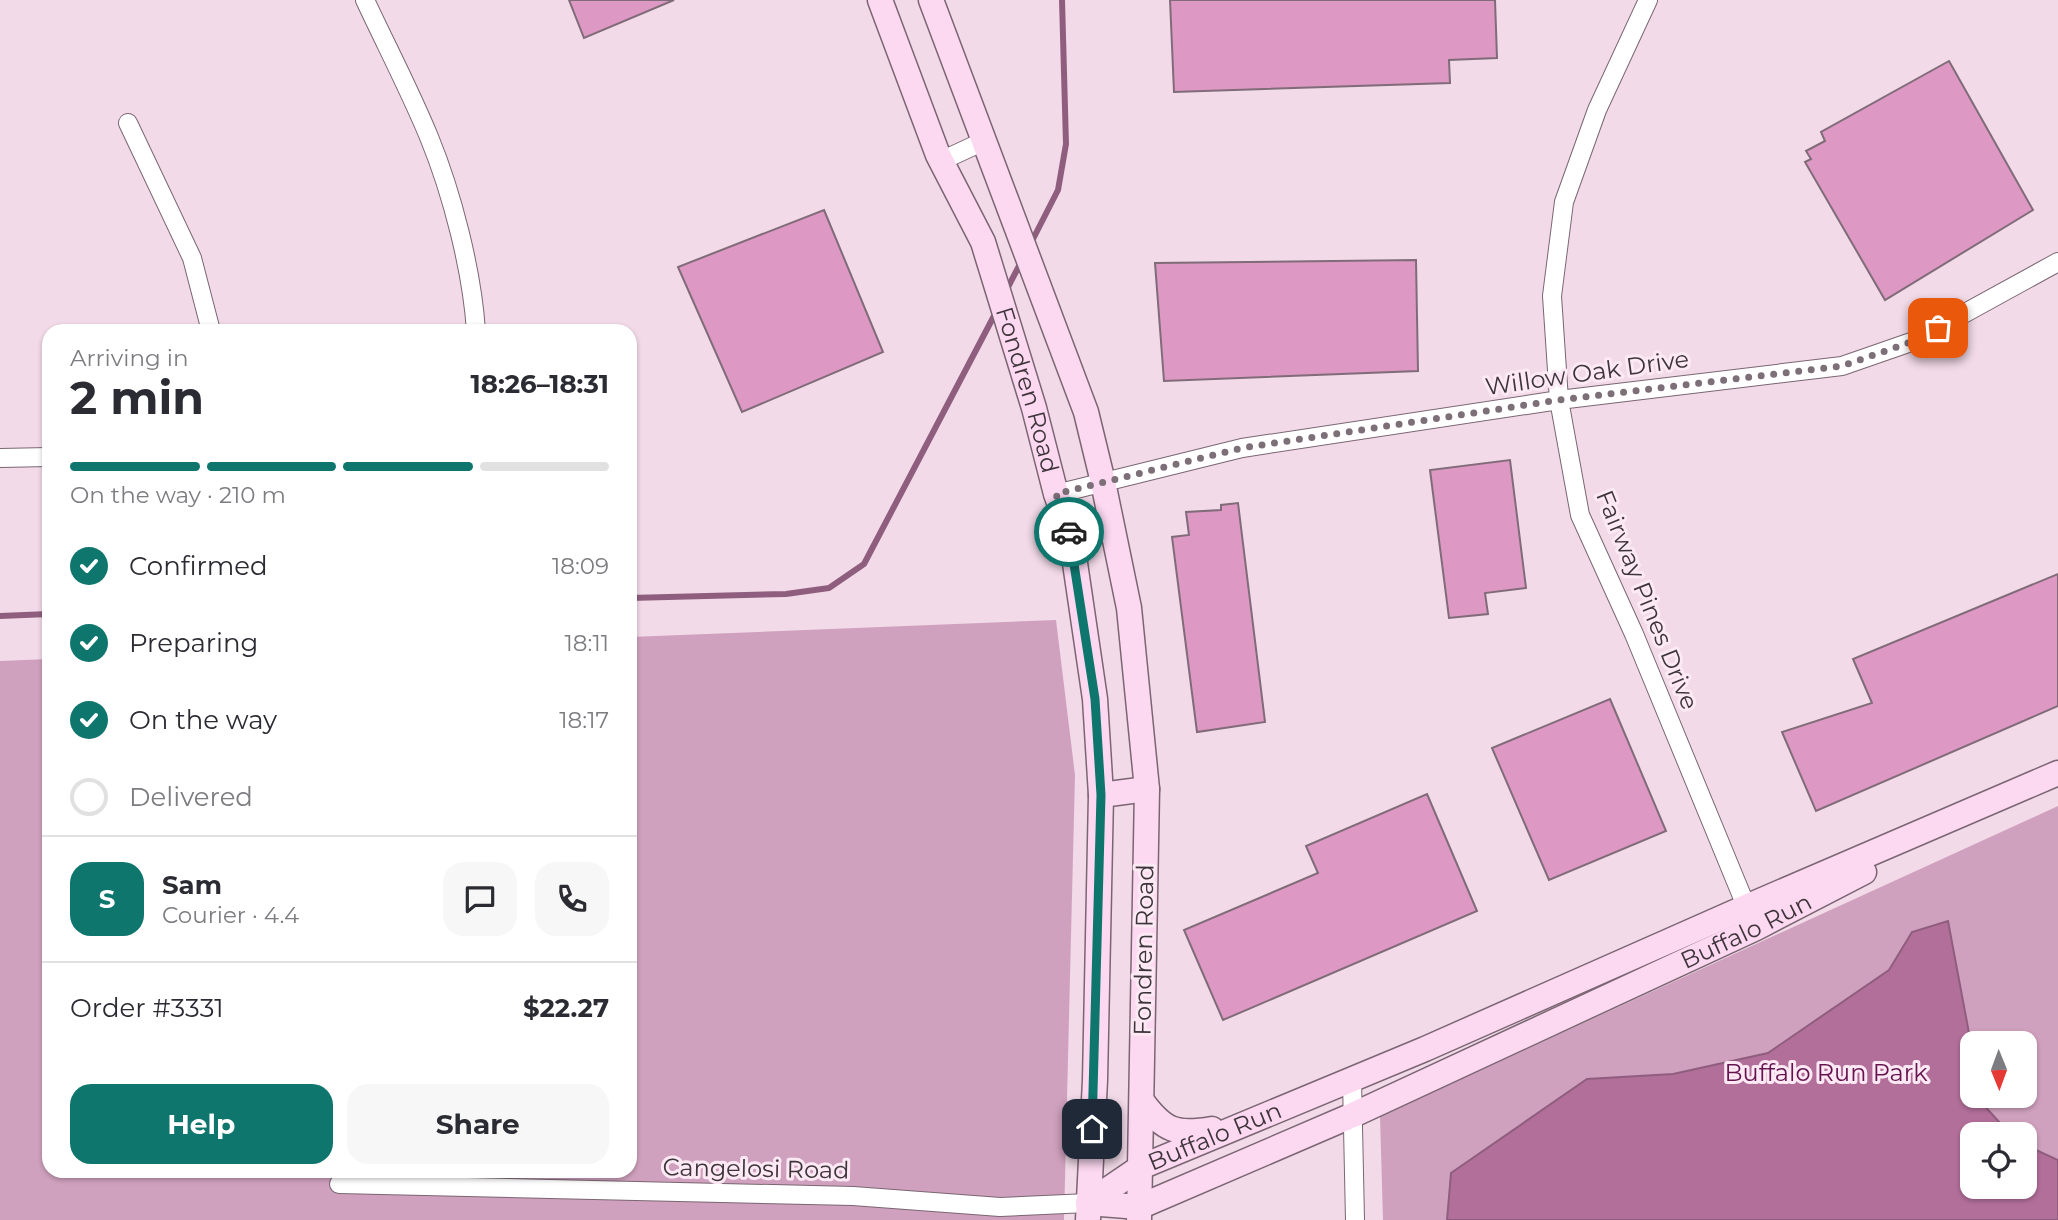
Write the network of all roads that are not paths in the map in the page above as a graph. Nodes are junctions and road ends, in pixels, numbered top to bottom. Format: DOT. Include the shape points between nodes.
graph roads {
  1 [pos="365,0"];
  2 [pos="880,0"];
  3 [pos="931,0"];
  4 [pos="1648,0"];
  5 [pos="128,123"];
  6 [pos="984,141"];
  7 [pos="941,161"];
  8 [pos="2058,262"];
  9 [pos="209,324"];
  10 [pos="476,324"];
  11 [pos="1559,400"];
  12 [pos="42,457"];
  13 [pos="0,458"];
  14 [pos="1103,482"];
  15 [pos="1056,494"];
  16 [pos="2048,777"];
  17 [pos="1147,789"];
  18 [pos="1101,795"];
  19 [pos="1751,918"];
  20 [pos="1352,1080"];
  21 [pos="1142,1101"];
  22 [pos="1353,1115"];
  23 [pos="1248,1122"];
  24 [pos="1141,1167"];
  25 [pos="339,1184"];
  26 [pos="1088,1212"];
  27 [pos="1139,1214"];
  28 [pos="1355,1220"];
  1 -- 10 [label="street" via="429,138 454,215"];
  2 -- 7 [label="main road, Fondren Road"];
  3 -- 6 [label="main road, Fondren Road"];
  4 -- 11 [label="street, Fairway Pines Drive" via="1597,110 1564,202 1552,296"];
  5 -- 9 [label="street" via="192,258"];
  6 -- 7 [label="street"];
  6 -- 14 [label="main road, Fondren Road" via="1086,412"];
  7 -- 15 [label="main road, Fondren Road" via="983,242"];
  8 -- 11 [label="street, Willow Oak Drive" via="1914,341 1842,366"];
  11 -- 14 [label="street, Willow Oak Drive" via="1242,448"];
  11 -- 19 [label="street, Fairway Pines Drive" via="1580,515"];
  12 -- 13 [label="street"];
  14 -- 15 [label="street, Willow Oak Drive"];
  14 -- 17 [label="main road, Fondren Road" via="1129,608"];
  15 -- 18 [label="main road, Fondren Road" via="1071,536 1095,699"];
  16 -- 19 [label="main road, Buffalo Run"];
  17 -- 18 [label="main road"];
  17 -- 21 [label="main road, Fondren Road"];
  18 -- 26 [label="main road, Fondren Road"];
  19 -- 20 [label="main road, Buffalo Run"];
  19 -- 22 [label="main road, Buffalo Run"];
  20 -- 22 [label="street"];
  20 -- 23 [label="main road, Buffalo Run"];
  21 -- 23 [label="main road" via="1163,1126 1181,1132"];
  21 -- 24 [label="main road, Fondren Road"];
  22 -- 27 [label="main road, Buffalo Run"];
  22 -- 28 [label="street"];
  23 -- 24 [label="main road, Buffalo Run"];
  24 -- 26 [label="main road, Buffalo Run"];
  24 -- 27 [label="main road, Fondren Road"];
  25 -- 26 [label="street, Cangelosi Road" via="853,1196"];
  26 -- 27 [label="main road, Buffalo Run"];
}
